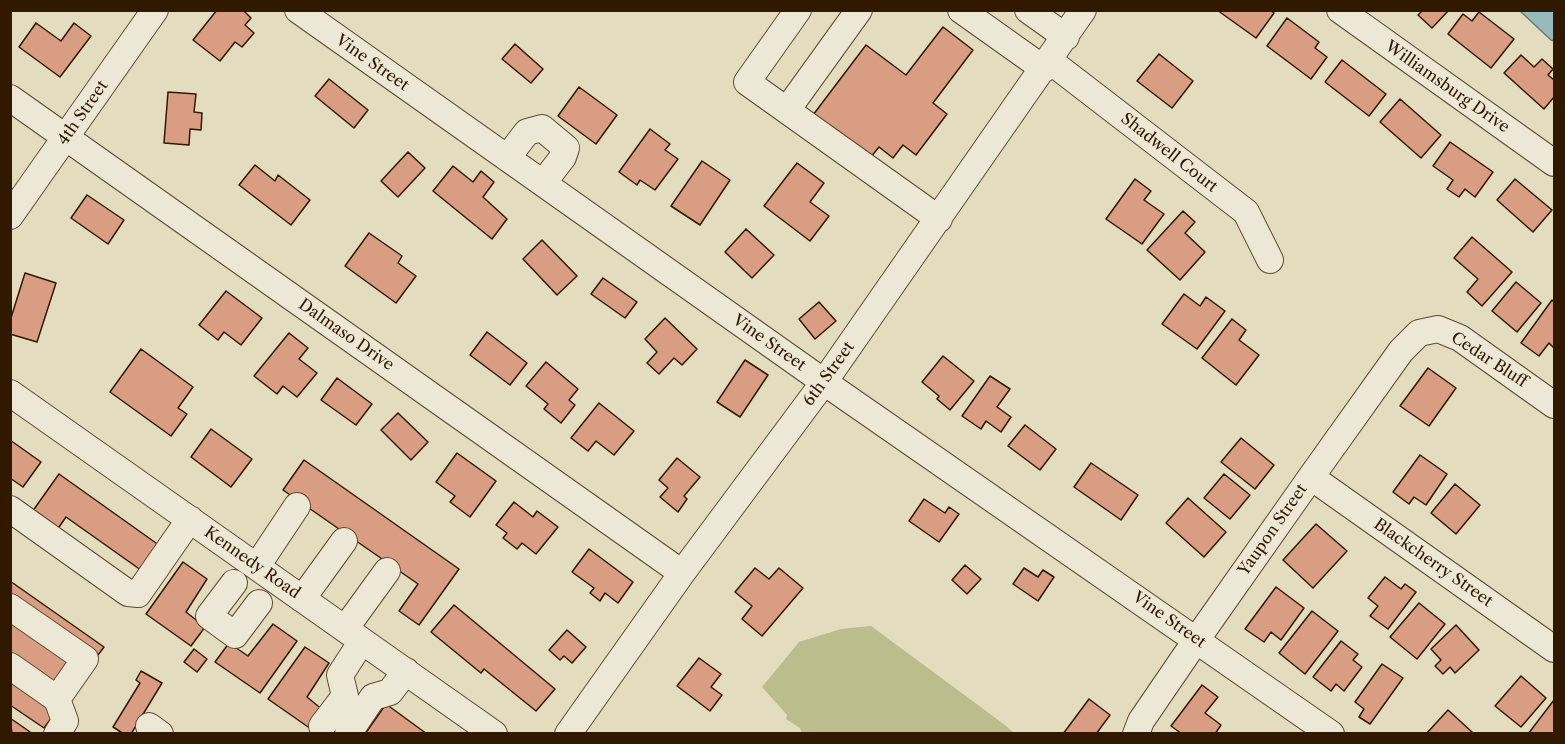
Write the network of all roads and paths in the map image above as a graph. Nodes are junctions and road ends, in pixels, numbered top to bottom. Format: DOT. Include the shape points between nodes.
graph roads {
  1 [pos="155,10"];
  2 [pos="298,10"];
  3 [pos="798,10"];
  4 [pos="859,10"];
  5 [pos="961,10"];
  6 [pos="1029,10"];
  7 [pos="1083,10"];
  8 [pos="1340,10"];
  9 [pos="1066,36"];
  10 [pos="1047,65"];
  11 [pos="10,98"];
  12 [pos="787,110"];
  13 [pos="66,137"];
  14 [pos="507,158"];
  15 [pos="1554,163"];
  16 [pos="543,183"];
  17 [pos="10,216"];
  18 [pos="939,219"];
  19 [pos="1270,260"];
  20 [pos="1419,333"];
  21 [pos="824,382"];
  22 [pos="10,393"];
  23 [pos="1554,405"];
  24 [pos="1311,477"];
  25 [pos="297,506"];
  26 [pos="10,509"];
  27 [pos="190,519"];
  28 [pos="344,542"];
  29 [pos="259,568"];
  30 [pos="387,571"];
  31 [pos="682,573"];
  32 [pos="234,583"];
  33 [pos="302,598"];
  34 [pos="259,603"];
  35 [pos="10,607"];
  36 [pos="354,635"];
  37 [pos="1197,639"];
  38 [pos="1554,649"];
  39 [pos="10,666"];
  40 [pos="406,671"];
  41 [pos="57,699"];
  42 [pos="322,726"];
  43 [pos="57,734"];
  44 [pos="348,734"];
  45 [pos="494,734"];
  46 [pos="568,734"];
  47 [pos="1136,734"];
  48 [pos="1331,734"];
  1 -- 13 [label="street, 4th Street"];
  2 -- 14 [label="street, Vine Street"];
  3 -- 12 [label="street" via="747,82"];
  4 -- 12 [label="street"];
  5 -- 10 [label="street, Shadwell Court"];
  6 -- 9 [label="street"];
  7 -- 9 [label="street, 6th Street"];
  8 -- 15 [label="street, Williamsburg Drive"];
  9 -- 10 [label="street, 6th Street"];
  10 -- 18 [label="street, 6th Street"];
  10 -- 19 [label="street, Shadwell Court" via="1246,212"];
  11 -- 13 [label="street, Dalmaso Drive"];
  12 -- 18 [label="street"];
  13 -- 17 [label="street, 4th Street"];
  13 -- 31 [label="street, Dalmaso Drive"];
  14 -- 16 [label="street, Vine Street"];
  14 -- 16 [label="street" via="527,132 542,128 566,148"];
  16 -- 21 [label="street, Vine Street"];
  18 -- 21 [label="street, 6th Street"];
  20 -- 23 [label="street, Cedar Bluff" via="1438,329 1460,338"];
  20 -- 24 [label="street, Yaupon Street" via="1401,351"];
  21 -- 31 [label="street, 6th Street"];
  21 -- 37 [label="street, Vine Street"];
  22 -- 27 [label="street, Kennedy Road"];
  24 -- 37 [label="street, Yaupon Street"];
  24 -- 38 [label="street, Blackcherry Street"];
  25 -- 29 [label="street"];
  26 -- 27 [label="street" via="128,593 138,594"];
  27 -- 29 [label="street, Kennedy Road"];
  28 -- 33 [label="street"];
  29 -- 32 [label="street" via="227,578"];
  29 -- 33 [label="street, Kennedy Road"];
  29 -- 34 [label="street"];
  30 -- 36 [label="street"];
  31 -- 46 [label="street, 6th Street"];
  32 -- 34 [label="street"];
  32 -- 34 [label="street" via="209,616 235,635"];
  33 -- 36 [label="street, Kennedy Road"];
  35 -- 41 [label="street" via="85,659"];
  36 -- 40 [label="street, Kennedy Road"];
  36 -- 42 [label="street" via="340,675 345,696"];
  37 -- 47 [label="street, Yaupon Street"];
  37 -- 48 [label="street, Vine Street"];
  39 -- 41 [label="street"];
  40 -- 44 [label="street" via="390,692 374,697"];
  40 -- 45 [label="street, Kennedy Road"];
  41 -- 43 [label="street" via="65,721"];
}
